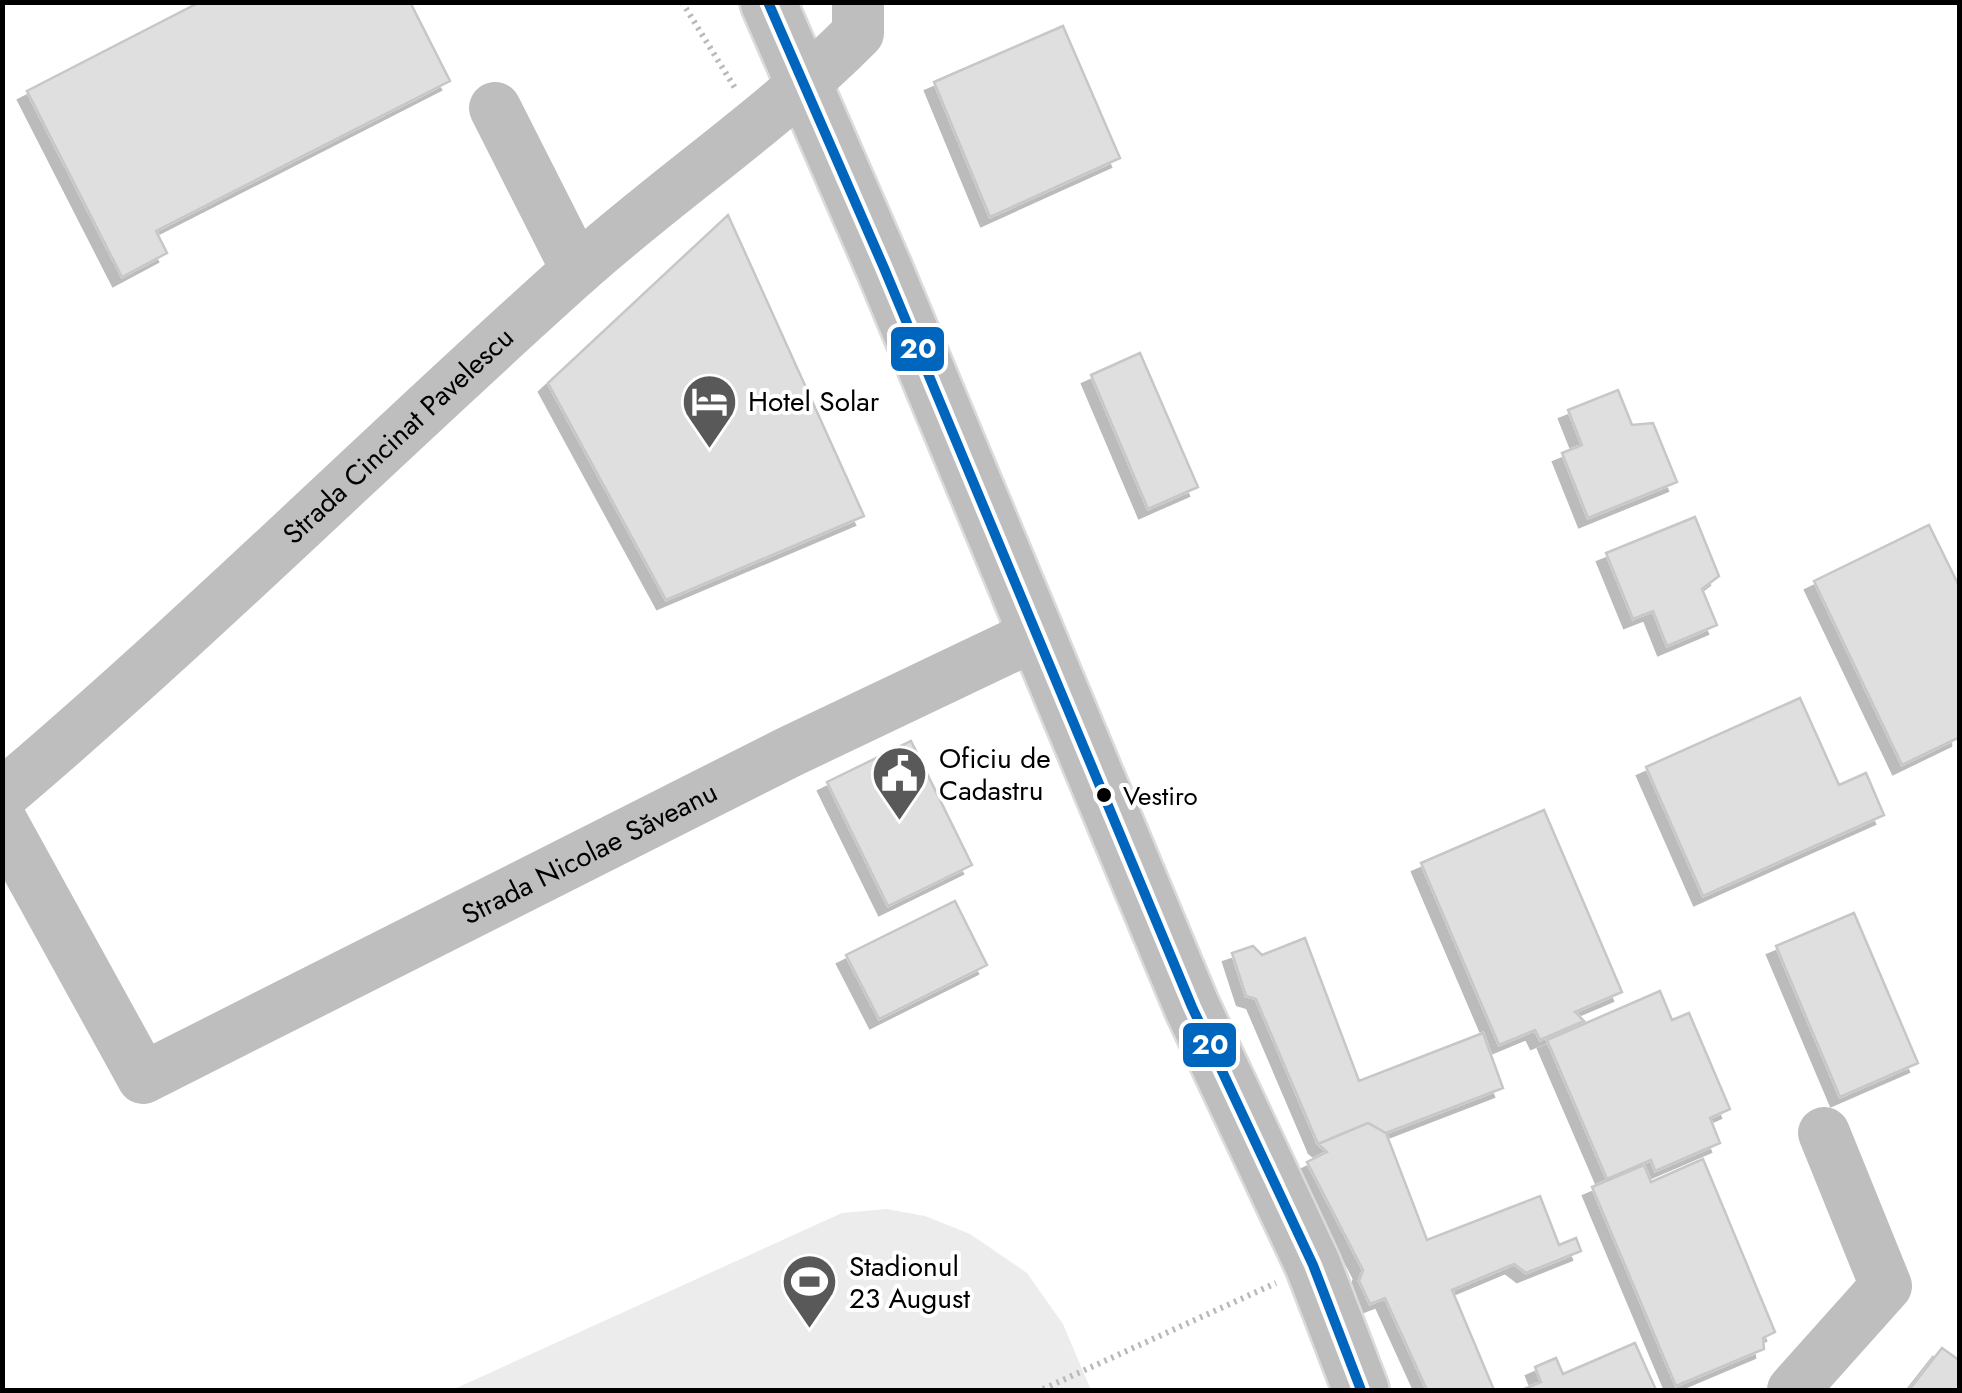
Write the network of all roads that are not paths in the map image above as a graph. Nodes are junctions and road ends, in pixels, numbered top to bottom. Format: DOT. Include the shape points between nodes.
graph roads {
  1 [pos="768,2"];
  2 [pos="858,2"];
  3 [pos="805,86"];
  4 [pos="495,108"];
  5 [pos="578,270"];
  6 [pos="1036,634"];
  7 [pos="2,795"];
  8 [pos="2,822"];
  9 [pos="1824,1133"];
  10 [pos="1361,1390"];
  11 [pos="1794,1390"];
  1 -- 3 [label="main road"];
  2 -- 3 [label="street, Strada Cincinat Pavelescu" via="858,33"];
  3 -- 5 [label="street, Strada Cincinat Pavelescu"];
  3 -- 6 [label="main road"];
  4 -- 5 [label="street"];
  5 -- 7 [label="street, Strada Cincinat Pavelescu"];
  6 -- 8 [label="street, Strada Nicolae Săveanu" via="143,1078"];
  6 -- 10 [label="main road" via="1192,1007 1313,1265"];
  9 -- 11 [label="street" via="1886,1286"];
}
